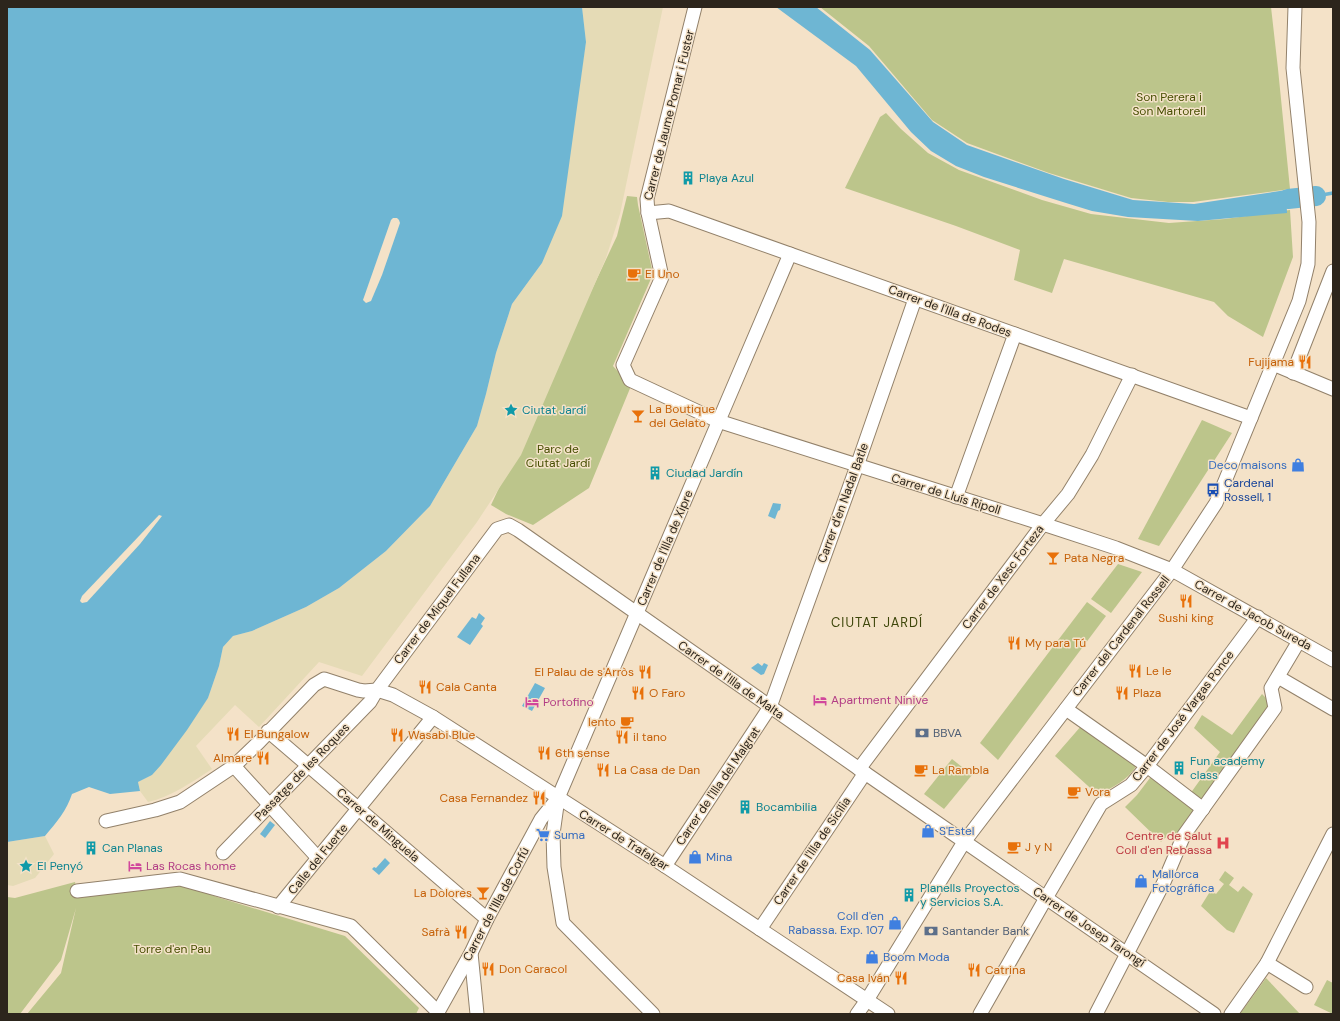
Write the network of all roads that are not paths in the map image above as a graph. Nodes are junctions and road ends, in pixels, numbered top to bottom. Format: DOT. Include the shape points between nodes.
graph roads {
  1 [pos="695,7"];
  2 [pos="1295,7"];
  3 [pos="648,213"];
  4 [pos="790,254"];
  5 [pos="1333,271"];
  6 [pos="915,299"];
  7 [pos="1015,334"];
  8 [pos="1273,364"];
  9 [pos="1293,373"];
  10 [pos="1132,375"];
  11 [pos="630,380"];
  12 [pos="1333,389"];
  13 [pos="1251,418"];
  14 [pos="718,421"];
  15 [pos="857,466"];
  16 [pos="956,497"];
  17 [pos="1043,524"];
  18 [pos="497,529"];
  19 [pos="1172,570"];
  20 [pos="638,614"];
  21 [pos="1258,617"];
  22 [pos="1299,641"];
  23 [pos="1333,660"];
  24 [pos="1278,677"];
  25 [pos="377,690"];
  26 [pos="770,707"];
  27 [pos="1066,709"];
  28 [pos="1333,709"];
  29 [pos="433,718"];
  30 [pos="268,732"];
  31 [pos="308,766"];
  32 [pos="1147,766"];
  33 [pos="237,769"];
  34 [pos="862,771"];
  35 [pos="558,798"];
  36 [pos="270,805"];
  37 [pos="358,809"];
  38 [pos="1203,809"];
  39 [pos="106,820"];
  40 [pos="1333,834"];
  41 [pos="964,842"];
  42 [pos="223,853"];
  43 [pos="318,858"];
  44 [pos="665,866"];
  45 [pos="77,891"];
  46 [pos="1046,898"];
  47 [pos="278,907"];
  48 [pos="487,919"];
  49 [pos="760,929"];
  50 [pos="471,952"];
  51 [pos="1127,953"];
  52 [pos="1267,963"];
  53 [pos="1306,987"];
  54 [pos="867,1000"];
  55 [pos="437,1013"];
  56 [pos="477,1014"];
  57 [pos="653,1014"];
  58 [pos="857,1014"];
  59 [pos="888,1014"];
  60 [pos="980,1014"];
  61 [pos="1096,1014"];
  62 [pos="1214,1014"];
  63 [pos="1231,1014"];
  1 -- 3 [label="street, Carrer de Jaume Pomar i Fuster" via="647,199"];
  2 -- 8 [label="street, Carrer del Cardenal Rossell" via="1293,68 1309,222 1308,264 1299,302"];
  3 -- 4 [label="street, Carrer de l'Illa de Rodes" via="669,211"];
  3 -- 11 [label="street, Carrer de Jaume Pomar i Fuster" via="662,277 623,365"];
  4 -- 6 [label="street, Carrer de l'Illa de Rodes"];
  4 -- 14 [label="street, Carrer de l'Illa de Xipre"];
  5 -- 9 [label="street"];
  6 -- 7 [label="street, Carrer de l'Illa de Rodes"];
  6 -- 15 [label="street, Carrer d'en Nadal Batle"];
  7 -- 10 [label="street, Carrer de l'Illa de Rodes"];
  7 -- 16 [label="street"];
  8 -- 9 [label="street"];
  8 -- 13 [label="street, Carrer del Cardenal Rossell"];
  9 -- 12 [label="street"];
  10 -- 13 [label="street, Carrer de l'Illa de Rodes"];
  10 -- 17 [label="street, Carrer de Xesc Forteza" via="1092,455 1068,494"];
  11 -- 14 [label="street, Carrer de Lluís Ripoll"];
  13 -- 19 [label="street, Carrer del Cardenal Rossell" via="1216,503"];
  14 -- 15 [label="street, Carrer de Lluís Ripoll"];
  14 -- 20 [label="street, Carrer de l'Illa de Xipre"];
  15 -- 16 [label="street, Carrer de Lluís Ripoll"];
  15 -- 26 [label="street, Carrer d'en Nadal Batle"];
  16 -- 17 [label="street, Carrer de Lluís Ripoll"];
  17 -- 19 [label="street, Carrer de Lluís Ripoll"];
  17 -- 34 [label="street, Carrer de Xesc Forteza"];
  18 -- 20 [label="street, Carrer de l'Illa de Malta" via="509,525 518,530"];
  18 -- 25 [label="street, Carrer de Miquel Fullana"];
  19 -- 21 [label="street, Carrer de Jacob Sureda"];
  19 -- 41 [label="street, Carrer del Cardenal Rossell"];
  20 -- 26 [label="street, Carrer de l'Illa de Malta"];
  20 -- 35 [label="street, Carrer de l'Illa de Xipre"];
  21 -- 22 [label="street, Carrer de Jacob Sureda"];
  21 -- 32 [label="street, Carrer de José Vargas Ponce"];
  22 -- 23 [label="street, Carrer de Jacob Sureda"];
  22 -- 24 [label="street"];
  24 -- 28 [label="street"];
  24 -- 38 [label="street" via="1271,688 1275,708"];
  25 -- 29 [label="street, Carrer de Trafalgar" via="393,695"];
  25 -- 30 [label="street, Carrer de Trafalgar" via="358,690 324,679 314,684"];
  25 -- 31 [label="street, Passatge de les Roques" via="370,702"];
  26 -- 34 [label="street, Carrer de l'Illa de Malta"];
  26 -- 44 [label="street, Carrer de l'Illa del Malgrat"];
  27 -- 32 [label="street"];
  29 -- 35 [label="street, Carrer de Trafalgar"];
  29 -- 37 [label="street, Calle del Fuerte"];
  30 -- 31 [label="street, Carrer de Minguela"];
  30 -- 33 [label="street, Carrer de Trafalgar"];
  31 -- 36 [label="street, Passatge de les Roques"];
  31 -- 37 [label="street, Carrer de Minguela"];
  32 -- 38 [label="street"];
  32 -- 46 [label="street, Carrer de José Vargas Ponce" via="1131,785 1101,804"];
  33 -- 36 [label="street"];
  33 -- 39 [label="street, Carrer de Trafalgar" via="180,802"];
  34 -- 41 [label="street, Carrer de l'Illa de Malta"];
  34 -- 49 [label="street, Carrer de l'Illa de Sicília"];
  35 -- 44 [label="street, Carrer de Trafalgar"];
  35 -- 48 [label="street, Carrer de l'Illa de Corfú" via="541,820"];
  35 -- 57 [label="street" via="553,834 554,867 563,923"];
  36 -- 42 [label="street, Passatge de les Roques"];
  36 -- 43 [label="street"];
  37 -- 43 [label="street, Calle del Fuerte"];
  37 -- 48 [label="street, Carrer de Minguela"];
  38 -- 51 [label="street" via="1184,835"];
  40 -- 52 [label="street"];
  41 -- 46 [label="street, Carrer de Josep Tarongí"];
  41 -- 54 [label="street, Carrer del Cardenal Rossell"];
  43 -- 47 [label="street, Calle del Fuerte"];
  44 -- 49 [label="street, Carrer de Trafalgar"];
  45 -- 47 [label="street" via="180,879"];
  46 -- 51 [label="street, Carrer de Josep Tarongí"];
  46 -- 60 [label="street, Carrer de José Vargas Ponce"];
  47 -- 55 [label="street" via="351,926"];
  48 -- 50 [label="street, Carrer de l'Illa de Corfú"];
  49 -- 54 [label="street, Carrer de Trafalgar"];
  50 -- 55 [label="street, Carrer de l'Illa de Corfú"];
  50 -- 56 [label="street"];
  51 -- 61 [label="street"];
  51 -- 62 [label="street, Carrer de Josep Tarongí"];
  52 -- 53 [label="street"];
  52 -- 63 [label="street"];
  54 -- 58 [label="street, Carrer del Cardenal Rossell"];
  54 -- 59 [label="street, Carrer de Trafalgar"];
}
